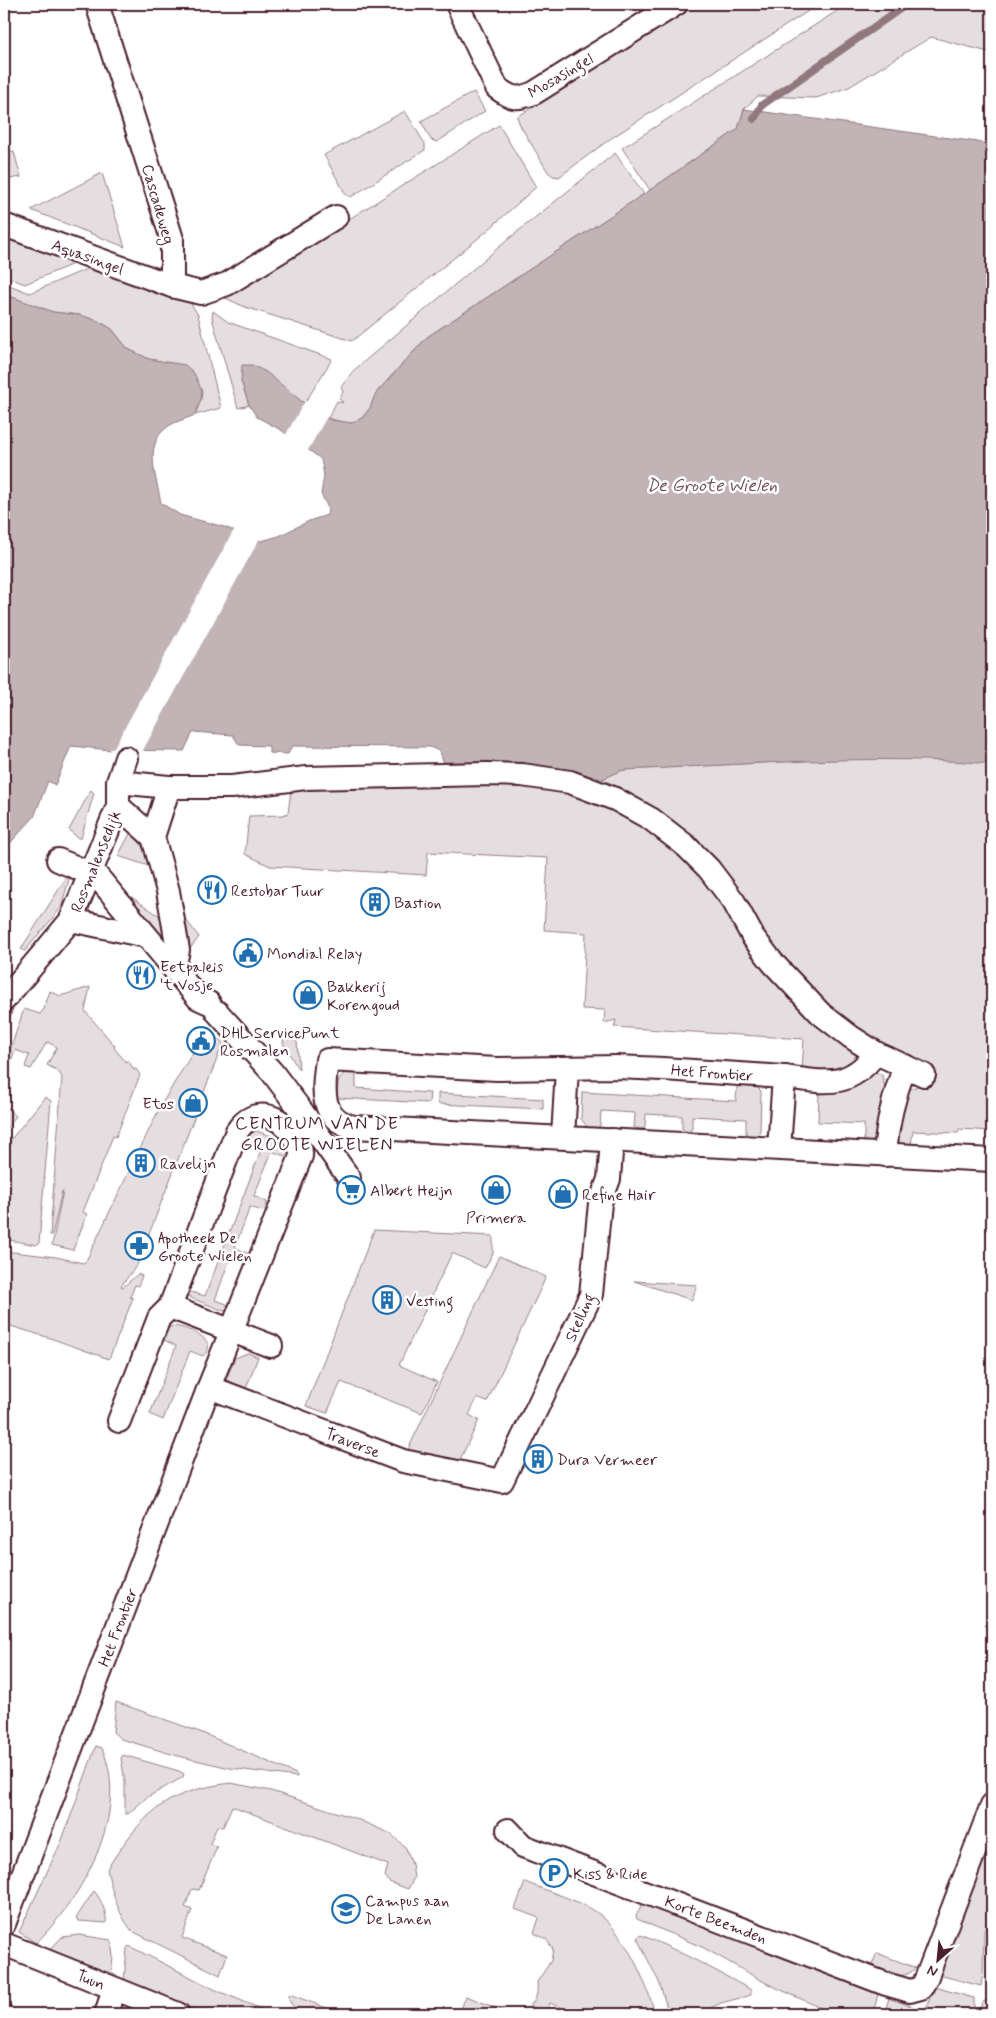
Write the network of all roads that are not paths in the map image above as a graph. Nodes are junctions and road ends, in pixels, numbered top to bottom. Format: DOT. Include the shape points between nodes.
graph roads {
  1 [pos="98,4"];
  2 [pos="457,4"];
  3 [pos="676,4"];
  4 [pos="336,217"];
  5 [pos="4,225"];
  6 [pos="172,286"];
  7 [pos="126,758"];
  8 [pos="118,782"];
  9 [pos="169,787"];
  10 [pos="118,806"];
  11 [pos="153,837"];
  12 [pos="58,860"];
  13 [pos="91,872"];
  14 [pos="72,920"];
  15 [pos="146,936"];
  16 [pos="174,969"];
  17 [pos="4,1000"];
  18 [pos="876,1053"];
  19 [pos="567,1069"];
  20 [pos="784,1078"];
  21 [pos="325,1100"];
  22 [pos="295,1120"];
  23 [pos="563,1137"];
  24 [pos="612,1140"];
  25 [pos="780,1149"];
  26 [pos="885,1155"];
  27 [pos="992,1160"];
  28 [pos="349,1178"];
  29 [pos="170,1307"];
  30 [pos="231,1331"];
  31 [pos="271,1346"];
  32 [pos="209,1387"];
  33 [pos="119,1421"];
  34 [pos="502,1481"];
  35 [pos="992,1805"];
  36 [pos="508,1830"];
  37 [pos="4,1924"];
  38 [pos="4,1944"];
  39 [pos="114,1989"];
  40 [pos="106,2014"];
  41 [pos="178,2014"];
  1 -- 6 [label="street, Cascadeweg" via="172,239"];
  2 -- 3 [label="street, Mosasingel" via="497,88 510,97 521,98"];
  4 -- 6 [label="street" via="227,284 201,293"];
  5 -- 6 [label="street, Aquasingel"];
  7 -- 8 [label="street, Rosmalensedijk"];
  8 -- 9 [label="street"];
  8 -- 10 [label="street, Rosmalensedijk"];
  9 -- 11 [label="street"];
  9 -- 18 [label="street" via="232,787 306,778 487,774 570,782 615,799 651,819 686,846 710,869 734,902 753,937 797,991 821,1014"];
  10 -- 11 [label="street"];
  10 -- 13 [label="street, Rosmalensedijk"];
  11 -- 16 [label="street" via="168,891 178,950"];
  12 -- 13 [label="street"];
  13 -- 14 [label="street, Rosmalensedijk"];
  13 -- 15 [label="street, Het Frontier"];
  14 -- 15 [label="street"];
  14 -- 17 [label="street, Rosmalensedijk"];
  15 -- 16 [label="street, Het Frontier"];
  16 -- 22 [label="street, Het Frontier" via="198,998 213,1008 272,1072"];
  18 -- 20 [label="street, Het Frontier" via="865,1068 836,1081"];
  18 -- 26 [label="street" via="914,1070 895,1093"];
  19 -- 20 [label="street, Het Frontier" via="635,1068"];
  19 -- 21 [label="street, Het Frontier" via="497,1069 327,1060 323,1088"];
  19 -- 23 [label="street"];
  20 -- 25 [label="street"];
  21 -- 22 [label="street"];
  21 -- 23 [label="street" via="338,1121 354,1127"];
  22 -- 28 [label="street, Het Frontier"];
  22 -- 29 [label="street, Het Frontier" via="260,1115 251,1117 237,1131"];
  22 -- 30 [label="street, Het Frontier" via="301,1156"];
  23 -- 24 [label="street"];
  24 -- 25 [label="street"];
  24 -- 34 [label="street, Stelling" via="609,1179 600,1203 591,1295"];
  25 -- 26 [label="street"];
  26 -- 27 [label="street"];
  29 -- 30 [label="street"];
  29 -- 33 [label="street, Het Frontier" via="159,1318"];
  30 -- 31 [label="street"];
  30 -- 32 [label="street, Het Frontier"];
  32 -- 34 [label="street, Traverse" via="403,1461"];
  32 -- 37 [label="street, Het Frontier"];
  35 -- 36 [label="street, Korte Beemden" via="926,1979 922,1988 910,1991 523,1846"];
  38 -- 39 [label="street, Tuun"];
  39 -- 40 [label="street"];
  39 -- 41 [label="street, Tuun"];
}
